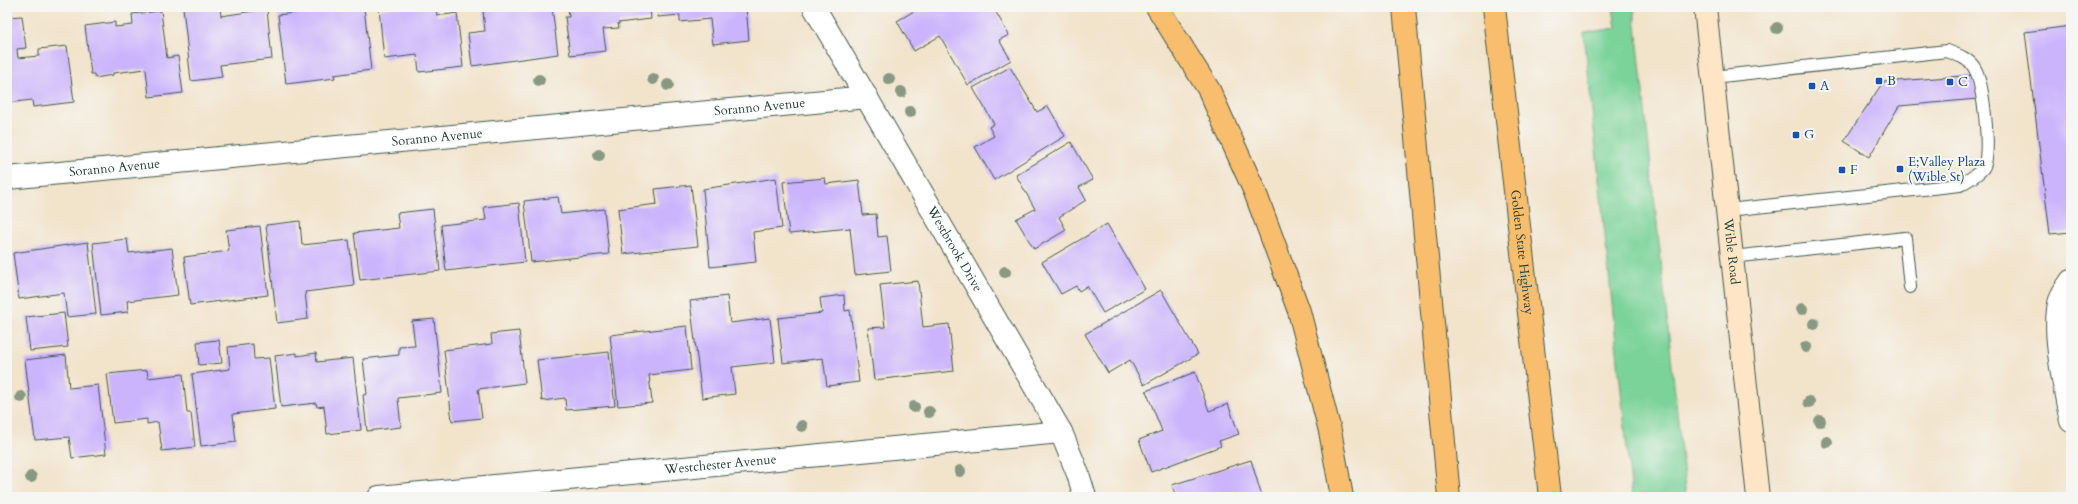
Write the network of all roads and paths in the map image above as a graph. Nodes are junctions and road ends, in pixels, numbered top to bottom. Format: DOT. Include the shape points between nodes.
graph roads {
  1 [pos="814,7"];
  2 [pos="1157,7"];
  3 [pos="1404,7"];
  4 [pos="1494,7"];
  5 [pos="1705,7"];
  6 [pos="1713,77"];
  7 [pos="867,97"];
  8 [pos="7,178"];
  9 [pos="1728,210"];
  10 [pos="1732,256"];
  11 [pos="2071,281"];
  12 [pos="1910,288"];
  13 [pos="2071,421"];
  14 [pos="1061,432"];
  15 [pos="379,497"];
  16 [pos="1085,497"];
  17 [pos="1342,497"];
  18 [pos="1449,497"];
  19 [pos="1550,497"];
  20 [pos="1758,497"];
  1 -- 7 [label="street, Westbrook Drive"];
  2 -- 17 [label="highway" via="1209,90 1255,192 1299,311 1330,431"];
  3 -- 18 [label="highway"];
  4 -- 19 [label="highway, Golden State Highway"];
  5 -- 6 [label="street, Wible Road"];
  6 -- 9 [label="street, Wible Road"];
  6 -- 9 [label="lane" via="1947,51 1964,57 1975,67 1981,82 1988,153 1983,168 1960,185"];
  7 -- 8 [label="street, Soranno Avenue"];
  7 -- 14 [label="street, Westbrook Drive"];
  9 -- 10 [label="street, Wible Road"];
  10 -- 12 [label="lane" via="1905,238"];
  10 -- 20 [label="street, Wible Road"];
  11 -- 13 [label="street" via="2061,296 2057,317 2061,370"];
  14 -- 15 [label="street, Westchester Avenue"];
  14 -- 16 [label="street, Westbrook Drive"];
}
